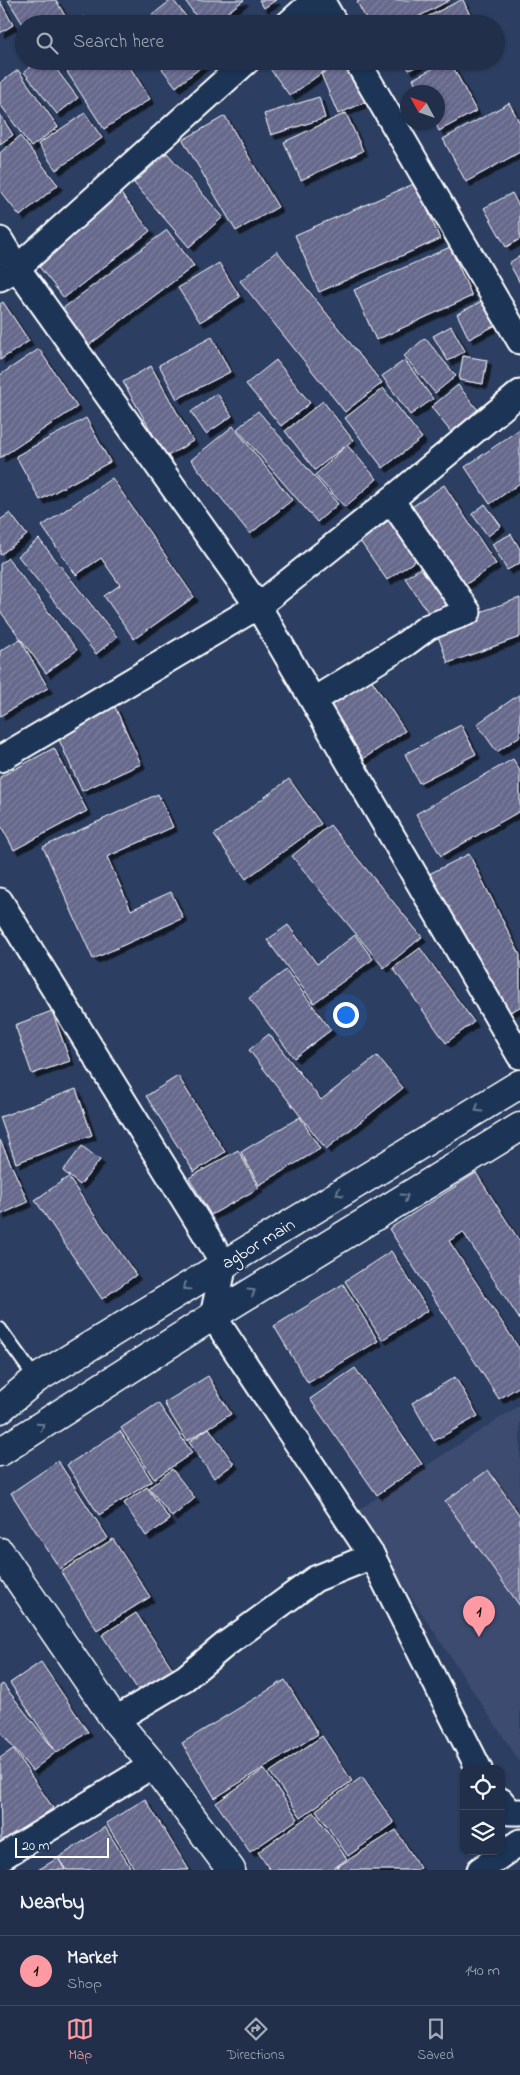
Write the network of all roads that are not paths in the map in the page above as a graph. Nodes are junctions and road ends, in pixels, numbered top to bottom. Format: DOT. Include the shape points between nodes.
graph roads {
  1 [pos="315,0"];
  2 [pos="321,0"];
  3 [pos="298,15"];
  4 [pos="330,15"];
  5 [pos="237,70"];
  6 [pos="362,70"];
  7 [pos="0,240"];
  8 [pos="8,273"];
  9 [pos="520,341"];
  10 [pos="520,393"];
  11 [pos="391,500"];
  12 [pos="258,606"];
  13 [pos="314,700"];
  14 [pos="0,759"];
  15 [pos="0,901"];
  16 [pos="520,1056"];
  17 [pos="520,1084"];
  18 [pos="520,1127"];
  19 [pos="224,1264"];
  20 [pos="213,1316"];
  21 [pos="0,1329"];
  22 [pos="36,1379"];
  23 [pos="0,1409"];
  24 [pos="0,1452"];
  25 [pos="0,1552"];
  26 [pos="372,1556"];
  27 [pos="115,1720"];
  28 [pos="153,1765"];
  29 [pos="477,1765"];
  30 [pos="505,1806"];
  31 [pos="520,1812"];
  32 [pos="520,1842"];
  33 [pos="0,1858"];
  34 [pos="231,1870"];
  35 [pos="480,1870"];
  1 -- 3 [label="street"];
  2 -- 4 [label="street"];
  5 -- 8 [label="street"];
  6 -- 9 [label="street"];
  7 -- 8 [label="street"];
  8 -- 12 [label="street"];
  10 -- 11 [label="street"];
  11 -- 12 [label="street"];
  11 -- 13 [label="street" via="468,612 428,627"];
  12 -- 13 [label="street"];
  12 -- 14 [label="street"];
  13 -- 16 [label="street"];
  15 -- 19 [label="street"];
  17 -- 19 [label="main road, agbor main, one-way"];
  20 -- 18 [label="main road, one-way"];
  19 -- 20 [label="street"];
  19 -- 22 [label="main road, agbor main, one-way"];
  24 -- 20 [label="main road, one-way"];
  20 -- 26 [label="street"];
  21 -- 22 [label="lane"];
  22 -- 23 [label="main road, agbor main"];
  25 -- 27 [label="main road"];
  26 -- 27 [label="street" via="315,1579 185,1678"];
  26 -- 29 [label="street"];
  27 -- 28 [label="main road"];
  28 -- 33 [label="street"];
  28 -- 34 [label="main road"];
  30 -- 31 [label="street" via="510,1812"];
  32 -- 35 [label="street"];
}
